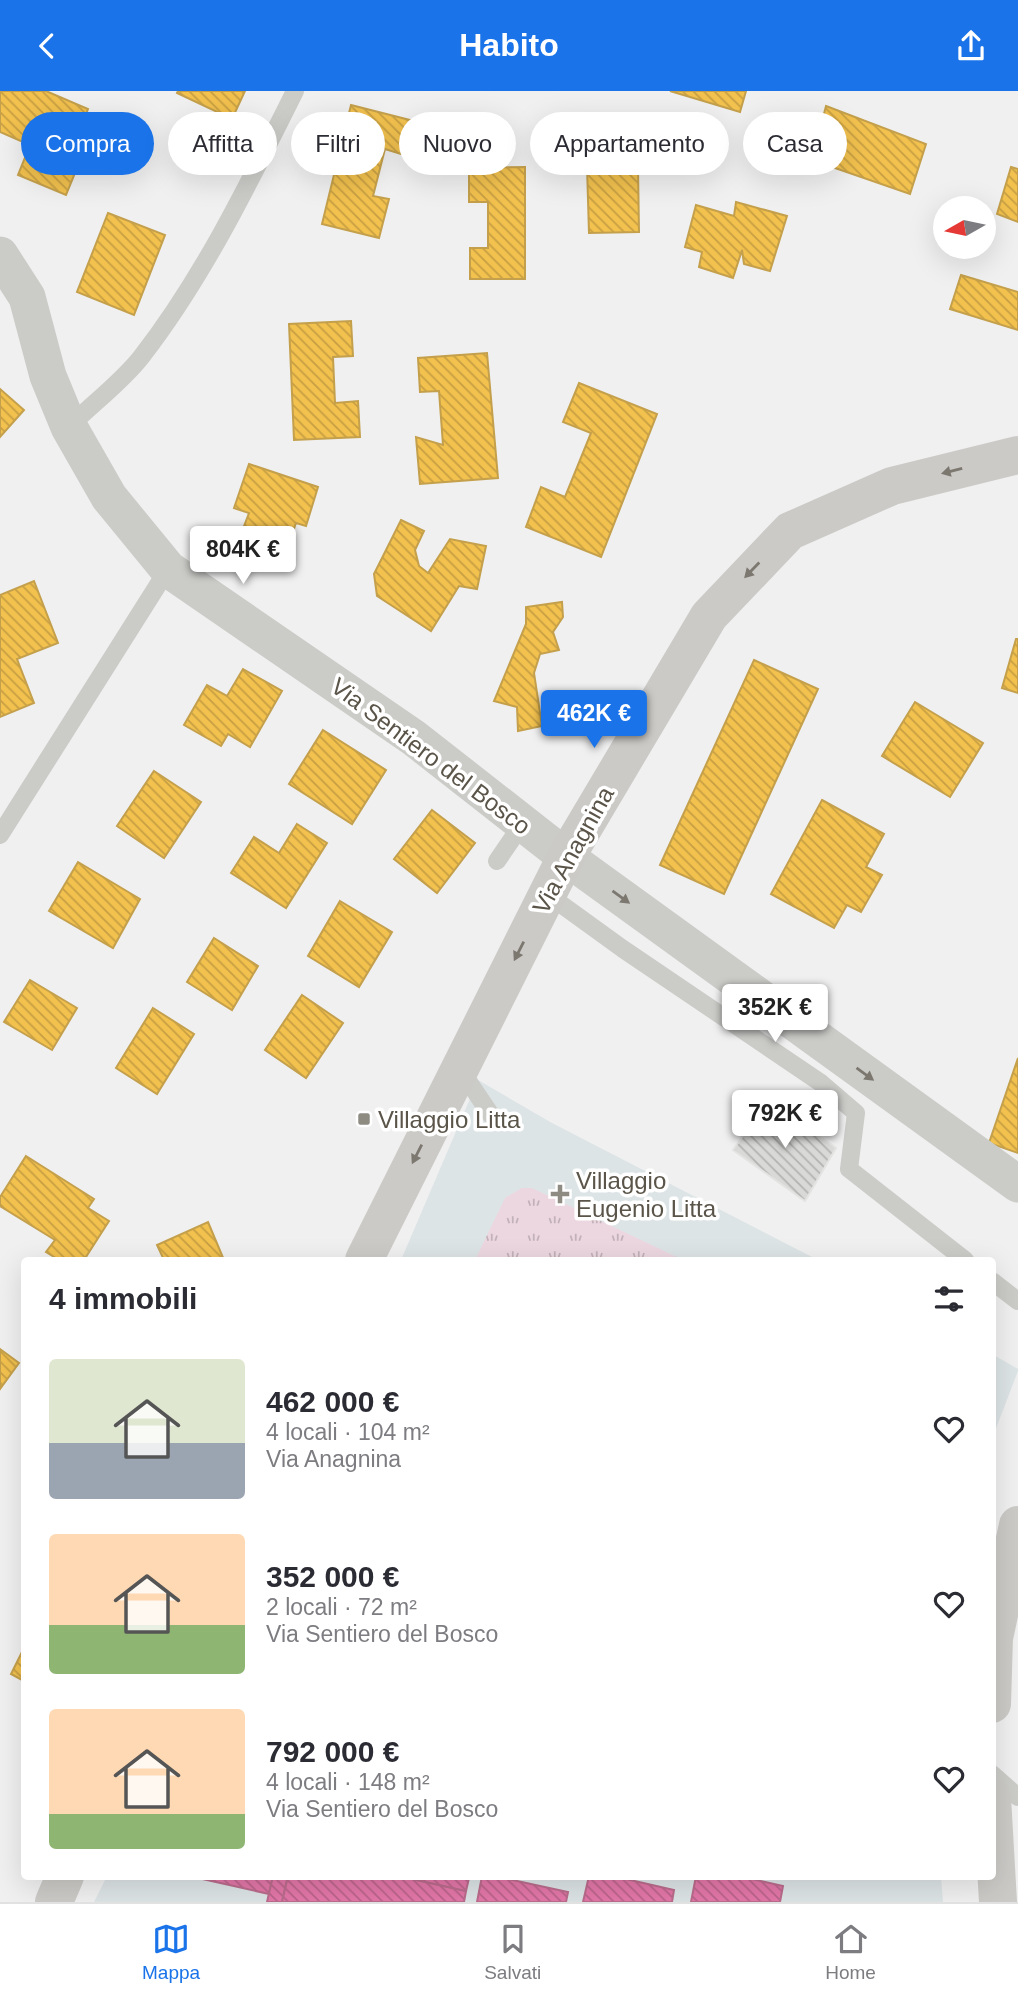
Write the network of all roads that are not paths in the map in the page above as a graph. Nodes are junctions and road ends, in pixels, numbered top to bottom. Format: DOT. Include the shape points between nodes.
graph roads {
  1 [pos="295,91"];
  2 [pos="0,255"];
  3 [pos="69,427"];
  4 [pos="1018,455"];
  5 [pos="167,569"];
  6 [pos="523,823"];
  7 [pos="0,835"];
  8 [pos="566,857"];
  9 [pos="497,861"];
  10 [pos="547,894"];
  11 [pos="460,1069"];
  12 [pos="491,1115"];
  13 [pos="1018,1184"];
  14 [pos="366,1257"];
  15 [pos="961,1257"];
  16 [pos="996,1284"];
  17 [pos="1018,1301"];
  18 [pos="1018,1525"];
  19 [pos="996,1624"];
  20 [pos="996,1778"];
  21 [pos="1018,1797"];
  22 [pos="996,1867"];
  23 [pos="63,1880"];
  24 [pos="54,1902"];
  25 [pos="998,1902"];
  1 -- 3 [label="lane" via="188,289 141,358"];
  2 -- 3 [label="street, Via Sentiero del Bosco" via="27,296 48,376"];
  3 -- 5 [label="street, Via Sentiero del Bosco" via="108,497"];
  4 -- 8 [label="main road, Via Anagnina, one-way" via="892,486 790,531 709,616"];
  5 -- 6 [label="street, Via Sentiero del Bosco" via="414,739"];
  5 -- 7 [label="lane"];
  6 -- 8 [label="street, Via Sentiero del Bosco"];
  6 -- 9 [label="lane"];
  8 -- 10 [label="main road, Via Anagnina"];
  8 -- 13 [label="street, Via Sentiero del Bosco, one-way"];
  10 -- 11 [label="main road, Via Anagnina, one-way"];
  10 -- 15 [label="lane" via="821,1083 856,1112 849,1169"];
  11 -- 12 [label="lane"];
  11 -- 14 [label="main road, Via Anagnina, one-way"];
  16 -- 17 [label="lane"];
  18 -- 19 [label="main road"];
  20 -- 21 [label="lane"];
  22 -- 25 [label="main road"];
  23 -- 24 [label="main road"];
}
